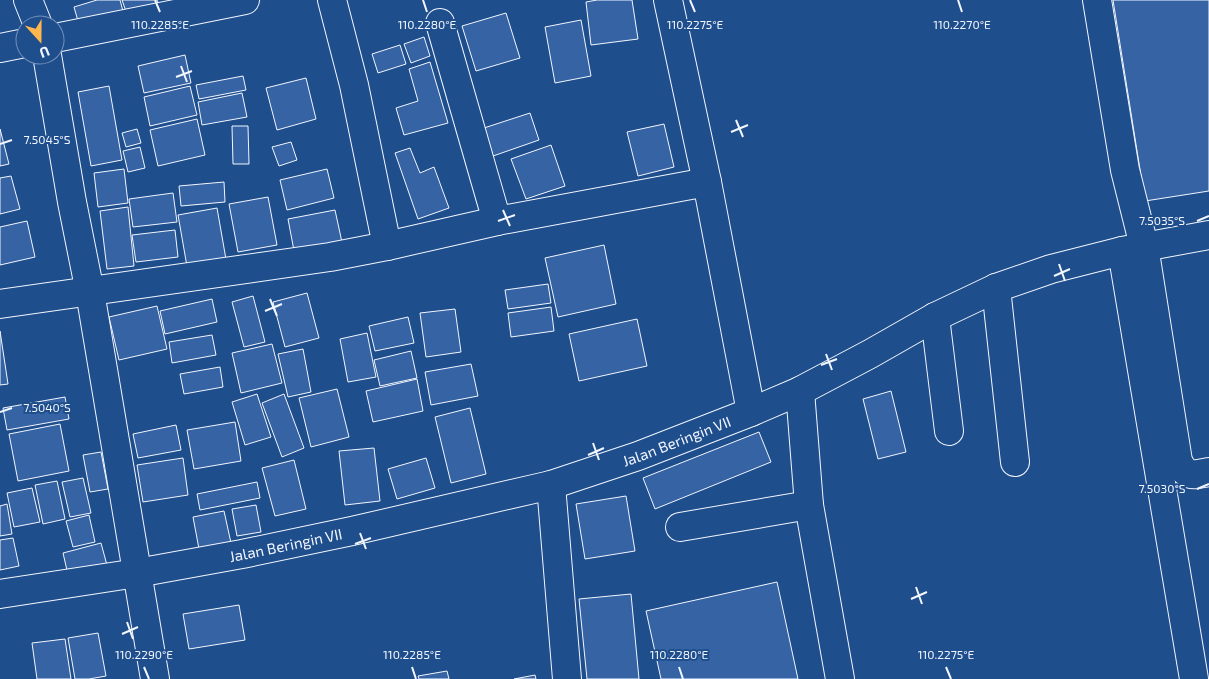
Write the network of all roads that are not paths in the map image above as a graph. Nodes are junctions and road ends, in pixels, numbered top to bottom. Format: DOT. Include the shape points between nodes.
graph roads {
  1 [pos="28,0"];
  2 [pos="245,0"];
  3 [pos="332,0"];
  4 [pos="668,0"];
  5 [pos="1097,0"];
  6 [pos="34,15"];
  7 [pos="440,23"];
  8 [pos="65,36"];
  9 [pos="49,65"];
  10 [pos="707,182"];
  11 [pos="497,220"];
  12 [pos="1209,235"];
  13 [pos="387,246"];
  14 [pos="1133,249"];
  15 [pos="996,288"];
  16 [pos="72,295"];
  17 [pos="0,304"];
  18 [pos="934,317"];
  19 [pos="800,390"];
  20 [pos="751,412"];
  21 [pos="949,431"];
  22 [pos="1015,462"];
  23 [pos="1209,472"];
  24 [pos="551,485"];
  25 [pos="809,505"];
  26 [pos="680,527"];
  27 [pos="137,573"];
  28 [pos="0,594"];
  29 [pos="155,679"];
  30 [pos="567,679"];
  31 [pos="840,679"];
  32 [pos="1194,679"];
  1 -- 6 [label="street"];
  2 -- 8 [label="street"];
  3 -- 13 [label="street" via="354,85"];
  4 -- 10 [label="street"];
  5 -- 14 [label="street" via="1125,170"];
  7 -- 11 [label="street"];
  9 -- 16 [label="street" via="72,202"];
  10 -- 11 [label="street"];
  10 -- 20 [label="street"];
  11 -- 13 [label="street"];
  12 -- 14 [label="street, Jalan Beringin VII"];
  13 -- 16 [label="street"];
  14 -- 15 [label="street, Jalan Beringin VII" via="1051,269"];
  14 -- 23 [label="street" via="1178,461 1186,474"];
  14 -- 32 [label="street"];
  15 -- 18 [label="street, Jalan Beringin VII"];
  15 -- 22 [label="street"];
  16 -- 17 [label="street"];
  16 -- 27 [label="street"];
  18 -- 19 [label="street, Jalan Beringin VII"];
  18 -- 21 [label="street"];
  19 -- 20 [label="street, Jalan Beringin VII"];
  19 -- 25 [label="street"];
  20 -- 24 [label="street, Jalan Beringin VII" via="638,456"];
  24 -- 27 [label="street, Jalan Beringin VII" via="352,531"];
  24 -- 30 [label="street"];
  25 -- 26 [label="street"];
  25 -- 31 [label="street"];
  27 -- 28 [label="street, Jalan Beringin VII"];
  27 -- 29 [label="street"];
}
